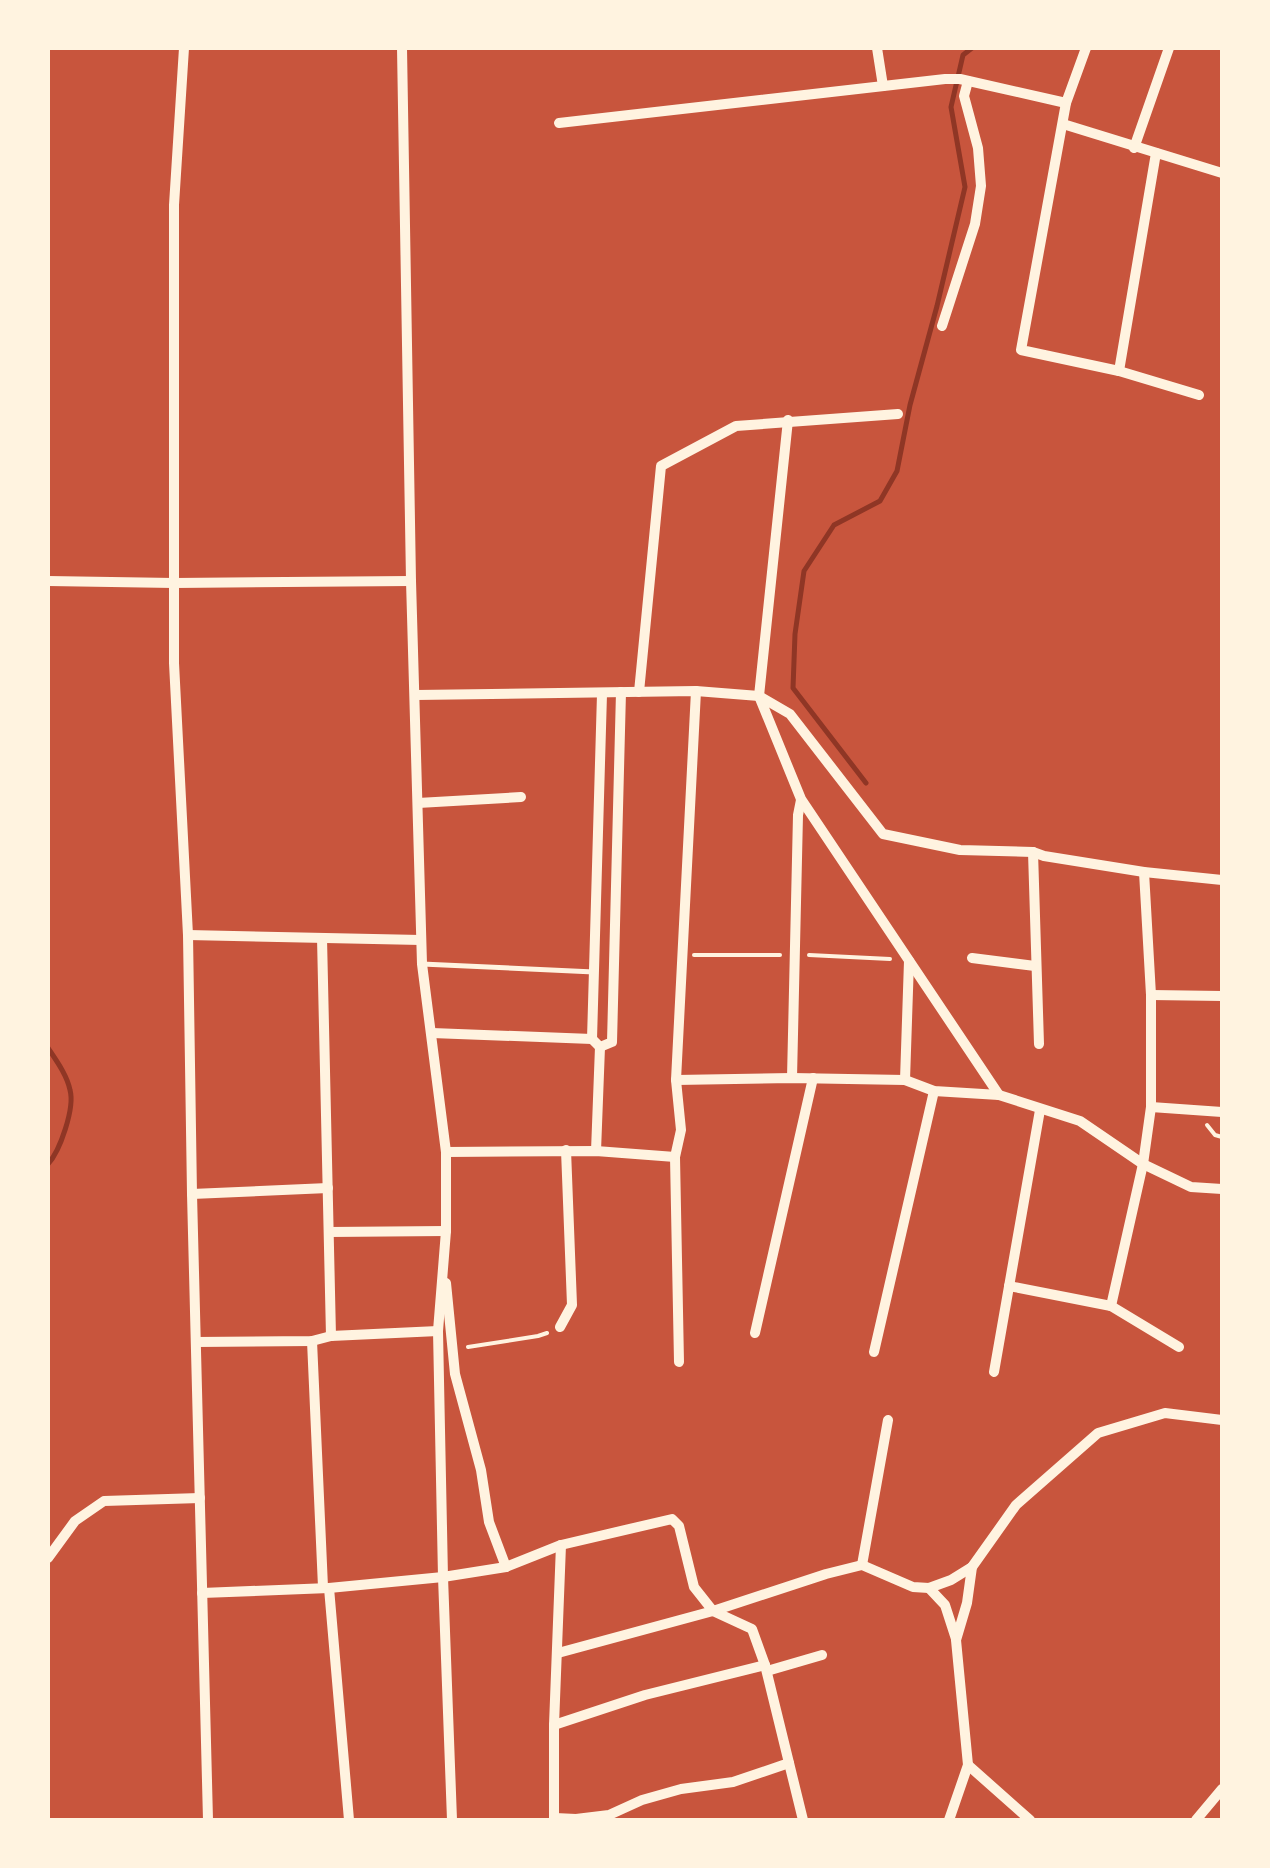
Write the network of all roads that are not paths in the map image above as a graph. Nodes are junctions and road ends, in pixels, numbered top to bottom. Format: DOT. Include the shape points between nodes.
graph roads {
  1 [pos="184,48"];
  2 [pos="402,48"];
  3 [pos="877,48"];
  4 [pos="1086,48"];
  5 [pos="1169,48"];
  6 [pos="964,80"];
  7 [pos="883,86"];
  8 [pos="1066,104"];
  9 [pos="559,123"];
  10 [pos="1063,124"];
  11 [pos="1134,148"];
  12 [pos="1156,153"];
  13 [pos="1222,173"];
  14 [pos="942,326"];
  15 [pos="1120,371"];
  16 [pos="1199,394"];
  17 [pos="898,414"];
  18 [pos="788,420"];
  19 [pos="48,581"];
  20 [pos="411,581"];
  21 [pos="174,583"];
  22 [pos="621,692"];
  23 [pos="640,692"];
  24 [pos="696,692"];
  25 [pos="602,694"];
  26 [pos="416,695"];
  27 [pos="759,696"];
  28 [pos="521,796"];
  29 [pos="801,799"];
  30 [pos="418,803"];
  31 [pos="1033,852"];
  32 [pos="1144,872"];
  33 [pos="597,874"];
  34 [pos="617,874"];
  35 [pos="1222,880"];
  36 [pos="188,935"];
  37 [pos="322,938"];
  38 [pos="421,940"];
  39 [pos="972,958"];
  40 [pos="909,960"];
  41 [pos="422,964"];
  42 [pos="1035,966"];
  43 [pos="594,972"];
  44 [pos="1151,995"];
  45 [pos="1222,996"];
  46 [pos="432,1033"];
  47 [pos="596,1043"];
  48 [pos="1038,1044"];
  49 [pos="792,1078"];
  50 [pos="813,1078"];
  51 [pos="676,1080"];
  52 [pos="905,1080"];
  53 [pos="934,1090"];
  54 [pos="999,1095"];
  55 [pos="1151,1107"];
  56 [pos="1040,1110"];
  57 [pos="1222,1112"];
  58 [pos="566,1150"];
  59 [pos="596,1151"];
  60 [pos="446,1152"];
  61 [pos="676,1158"];
  62 [pos="1143,1164"];
  63 [pos="328,1188"];
  64 [pos="1222,1190"];
  65 [pos="192,1194"];
  66 [pos="446,1231"];
  67 [pos="329,1232"];
  68 [pos="444,1257"];
  69 [pos="1009,1286"];
  70 [pos="1111,1306"];
  71 [pos="560,1327"];
  72 [pos="438,1331"];
  73 [pos="756,1334"];
  74 [pos="331,1336"];
  75 [pos="312,1341"];
  76 [pos="196,1342"];
  77 [pos="1179,1347"];
  78 [pos="874,1352"];
  79 [pos="680,1362"];
  80 [pos="994,1372"];
  81 [pos="888,1420"];
  82 [pos="1222,1420"];
  83 [pos="200,1498"];
  84 [pos="560,1545"];
  85 [pos="48,1558"];
  86 [pos="862,1565"];
  87 [pos="506,1567"];
  88 [pos="972,1567"];
  89 [pos="443,1577"];
  90 [pos="326,1587"];
  91 [pos="928,1588"];
  92 [pos="202,1592"];
  93 [pos="713,1611"];
  94 [pos="956,1640"];
  95 [pos="558,1653"];
  96 [pos="822,1655"];
  97 [pos="766,1668"];
  98 [pos="554,1725"];
  99 [pos="788,1762"];
  100 [pos="968,1766"];
  101 [pos="1222,1788"];
  102 [pos="554,1819"];
  103 [pos="208,1820"];
  104 [pos="349,1820"];
  105 [pos="452,1820"];
  106 [pos="803,1820"];
  107 [pos="949,1820"];
  108 [pos="1030,1820"];
  109 [pos="1196,1820"];
  1 -- 21 [label="street" via="174,205"];
  2 -- 20 [label="street"];
  3 -- 7 [label="street"];
  4 -- 8 [label="street"];
  5 -- 11 [label="street"];
  6 -- 7 [label="street"];
  6 -- 8 [label="street"];
  6 -- 14 [label="street" via="981,186 976,224"];
  7 -- 9 [label="street"];
  8 -- 10 [label="street"];
  10 -- 11 [label="street"];
  10 -- 15 [label="street" via="1021,350"];
  11 -- 12 [label="street"];
  12 -- 13 [label="street"];
  12 -- 15 [label="street"];
  15 -- 16 [label="street"];
  17 -- 18 [label="street"];
  18 -- 23 [label="street" via="736,426 662,466"];
  18 -- 27 [label="street"];
  19 -- 21 [label="street"];
  20 -- 21 [label="street"];
  20 -- 26 [label="street"];
  21 -- 36 [label="street"];
  22 -- 23 [label="street"];
  22 -- 25 [label="street"];
  22 -- 34 [label="street"];
  23 -- 24 [label="street"];
  24 -- 27 [label="street"];
  24 -- 51 [label="street"];
  25 -- 26 [label="street"];
  25 -- 33 [label="street"];
  26 -- 30 [label="street"];
  27 -- 29 [label="street"];
  27 -- 31 [label="street" via="790,714 883,834 960,850"];
  28 -- 30 [label="street"];
  29 -- 40 [label="street"];
  29 -- 49 [label="street"];
  30 -- 38 [label="street"];
  31 -- 32 [label="street"];
  31 -- 42 [label="street"];
  32 -- 35 [label="street"];
  32 -- 44 [label="street"];
  33 -- 34 [label="street"];
  33 -- 43 [label="street"];
  34 -- 47 [label="street" via="612,1042"];
  36 -- 37 [label="street"];
  36 -- 65 [label="street"];
  37 -- 38 [label="street"];
  37 -- 63 [label="street"];
  38 -- 41 [label="street"];
  39 -- 42 [label="street"];
  40 -- 52 [label="street"];
  40 -- 54 [label="street"];
  41 -- 43 [label="lane"];
  41 -- 46 [label="street"];
  42 -- 48 [label="street"];
  43 -- 47 [label="street"];
  44 -- 45 [label="street"];
  44 -- 55 [label="street"];
  46 -- 47 [label="street"];
  46 -- 60 [label="street"];
  47 -- 59 [label="street"];
  49 -- 50 [label="street"];
  49 -- 51 [label="street"];
  50 -- 52 [label="street"];
  50 -- 73 [label="street"];
  51 -- 61 [label="street"];
  52 -- 53 [label="street"];
  53 -- 54 [label="street"];
  53 -- 78 [label="street"];
  54 -- 56 [label="street"];
  55 -- 57 [label="street"];
  55 -- 62 [label="street"];
  56 -- 62 [label="street" via="1080,1121"];
  56 -- 69 [label="street"];
  58 -- 59 [label="street"];
  58 -- 60 [label="street"];
  58 -- 71 [label="street" via="572,1305"];
  59 -- 61 [label="street"];
  60 -- 66 [label="street"];
  61 -- 79 [label="street"];
  62 -- 64 [label="street" via="1191,1187"];
  62 -- 70 [label="street"];
  63 -- 65 [label="street"];
  63 -- 67 [label="street"];
  65 -- 76 [label="street"];
  66 -- 67 [label="street"];
  66 -- 68 [label="street"];
  67 -- 74 [label="street"];
  68 -- 72 [label="street"];
  68 -- 87 [label="street" via="455,1374"];
  69 -- 70 [label="street"];
  69 -- 80 [label="street"];
  70 -- 77 [label="street"];
  72 -- 74 [label="street"];
  72 -- 89 [label="street"];
  74 -- 75 [label="street"];
  75 -- 76 [label="street"];
  75 -- 90 [label="street"];
  76 -- 83 [label="street"];
  81 -- 86 [label="street"];
  82 -- 88 [label="street" via="1165,1413 1098,1432 1016,1505"];
  83 -- 85 [label="street" via="104,1501 75,1520"];
  83 -- 92 [label="street"];
  84 -- 87 [label="street"];
  84 -- 93 [label="street" via="672,1519 694,1587"];
  84 -- 95 [label="street"];
  86 -- 91 [label="street"];
  86 -- 93 [label="street"];
  87 -- 89 [label="street"];
  88 -- 91 [label="street"];
  88 -- 94 [label="street"];
  89 -- 90 [label="street"];
  89 -- 105 [label="street"];
  90 -- 92 [label="street"];
  90 -- 104 [label="street"];
  91 -- 94 [label="street" via="944,1605"];
  92 -- 103 [label="street"];
  93 -- 95 [label="street"];
  93 -- 97 [label="street" via="752,1629"];
  94 -- 100 [label="street"];
  95 -- 98 [label="street"];
  96 -- 97 [label="street"];
  97 -- 98 [label="street" via="644,1695"];
  97 -- 99 [label="street"];
  98 -- 102 [label="street"];
  99 -- 102 [label="street" via="733,1782 642,1800 609,1815"];
  99 -- 106 [label="street"];
  100 -- 107 [label="street"];
  100 -- 108 [label="street"];
  101 -- 109 [label="street"];
}
